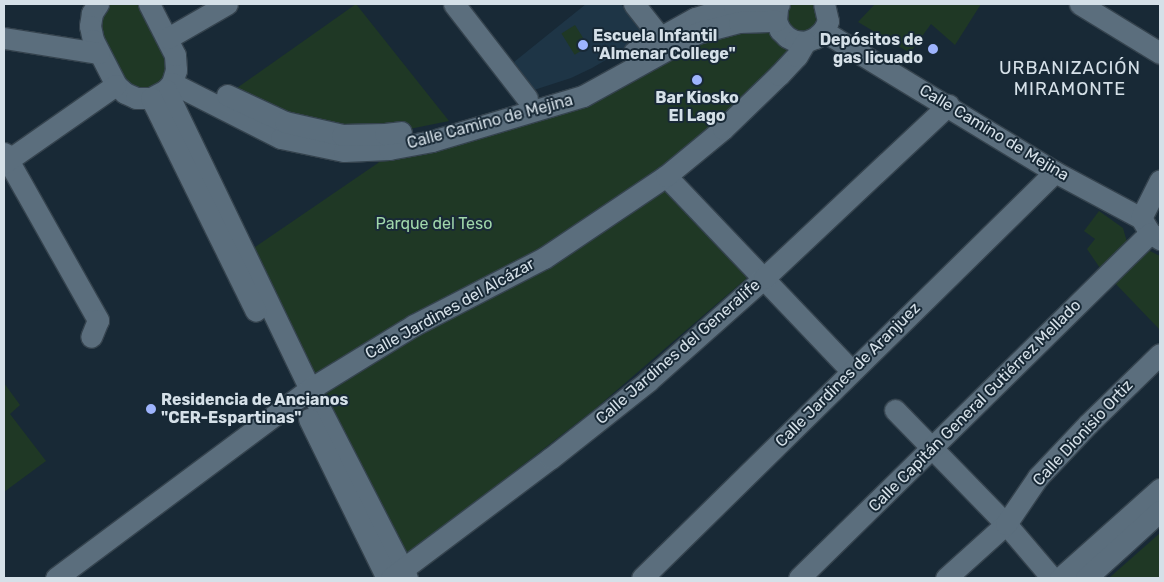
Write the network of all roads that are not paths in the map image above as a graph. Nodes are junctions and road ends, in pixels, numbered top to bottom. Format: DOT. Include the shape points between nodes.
graph roads {
  1 [pos="98,4"];
  2 [pos="149,4"];
  3 [pos="227,4"];
  4 [pos="454,4"];
  5 [pos="634,4"];
  6 [pos="1080,4"];
  7 [pos="831,6"];
  8 [pos="778,10"];
  9 [pos="814,36"];
  10 [pos="660,37"];
  11 [pos="4,38"];
  12 [pos="168,38"];
  13 [pos="99,53"];
  14 [pos="1160,53"];
  15 [pos="116,85"];
  16 [pos="166,85"];
  17 [pos="527,98"];
  18 [pos="948,105"];
  19 [pos="5,158"];
  20 [pos="1055,172"];
  21 [pos="666,176"];
  22 [pos="1160,180"];
  23 [pos="1150,230"];
  24 [pos="764,278"];
  25 [pos="91,337"];
  26 [pos="1160,354"];
  27 [pos="852,371"];
  28 [pos="304,393"];
  29 [pos="896,410"];
  30 [pos="933,448"];
  31 [pos="1160,489"];
  32 [pos="1160,511"];
  33 [pos="1006,524"];
  34 [pos="397,576"];
  35 [pos="56,578"];
  36 [pos="642,578"];
  37 [pos="799,578"];
  38 [pos="946,578"];
  39 [pos="1052,578"];
  40 [pos="1060,578"];
  41 [pos="1086,578"];
  1 -- 13 [label="street" via="92,13 90,26 92,40"];
  2 -- 12 [label="street"];
  3 -- 12 [label="street"];
  4 -- 17 [label="street"];
  5 -- 10 [label="street"];
  6 -- 14 [label="street"];
  7 -- 9 [label="street" via="828,21"];
  8 -- 9 [label="street, Calle Camino de Mejina" via="780,30 787,37 796,41"];
  8 -- 10 [label="street, Calle Camino de Mejina" via="734,6 694,18"];
  8 -- 16 [label="street, Calle Camino de Mejina" via="697,33 583,96 432,141 389,149 344,151 281,138"];
  9 -- 18 [label="street, Calle Camino de Mejina"];
  9 -- 21 [label="street, Calle Jardines del Alcázar" via="723,129"];
  10 -- 17 [label="street, Calle Camino de Mejina" via="577,83"];
  11 -- 13 [label="street"];
  12 -- 16 [label="street" via="176,55"];
  13 -- 15 [label="street"];
  15 -- 16 [label="street" via="136,98"];
  15 -- 19 [label="street"];
  16 -- 17 [label="street, Calle Camino de Mejina" via="285,122 342,135 385,134 429,126"];
  16 -- 28 [label="street" via="235,250"];
  18 -- 20 [label="street, Calle Camino de Mejina"];
  18 -- 24 [label="street, Calle Jardines del Generalife"];
  19 -- 25 [label="street" via="98,320"];
  20 -- 23 [label="street, Calle Camino de Mejina"];
  20 -- 27 [label="street, Calle Jardines de Aranjuez"];
  21 -- 24 [label="street"];
  21 -- 28 [label="street, Calle Jardines del Alcázar" via="544,258 414,325"];
  22 -- 23 [label="street"];
  23 -- 30 [label="street, Calle Capitán General Gutiérrez Mellado"];
  24 -- 27 [label="street"];
  24 -- 34 [label="street, Calle Jardines del Generalife" via="648,381"];
  26 -- 33 [label="street, Calle Dionisio Ortiz" via="1038,477"];
  27 -- 36 [label="street, Calle Jardines de Aranjuez"];
  28 -- 34 [label="street"];
  28 -- 35 [label="street, Calle Jardines del Alcázar"];
  29 -- 30 [label="street"];
  30 -- 33 [label="street"];
  30 -- 37 [label="street, Calle Capitán General Gutiérrez Mellado"];
  31 -- 40 [label="street"];
  32 -- 41 [label="street"];
  33 -- 38 [label="street, Calle Dionisio Ortiz"];
  33 -- 39 [label="street"];
}
